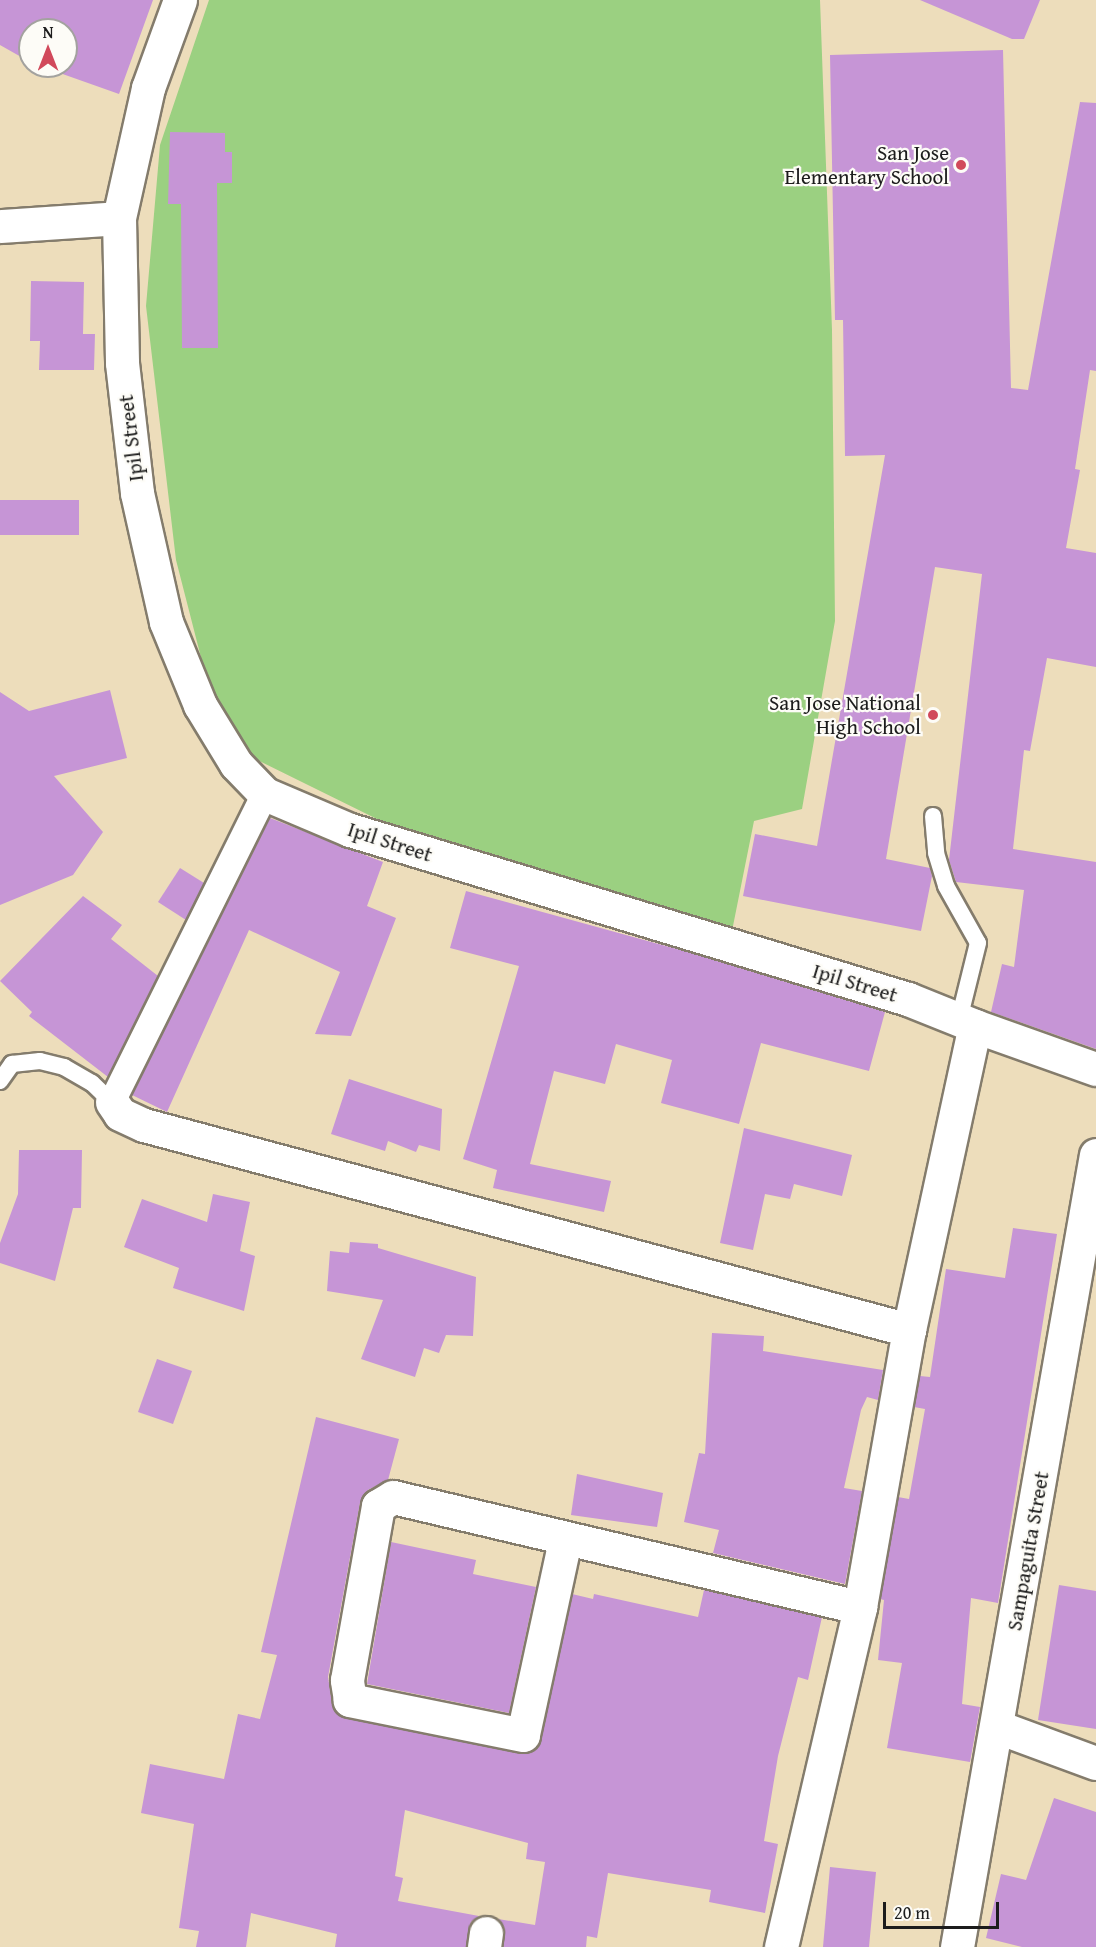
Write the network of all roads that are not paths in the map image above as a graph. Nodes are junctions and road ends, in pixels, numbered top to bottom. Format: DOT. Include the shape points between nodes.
graph roads {
  1 [pos="180,0"];
  2 [pos="118,218"];
  3 [pos="0,226"];
  4 [pos="265,794"];
  5 [pos="933,816"];
  6 [pos="967,1023"];
  7 [pos="1096,1069"];
  8 [pos="0,1081"];
  9 [pos="112,1102"];
  10 [pos="1094,1173"];
  11 [pos="909,1330"];
  12 [pos="565,1540"];
  13 [pos="860,1607"];
  14 [pos="998,1727"];
  15 [pos="1096,1763"];
  16 [pos="781,1947"];
  17 [pos="957,1947"];
  1 -- 2 [label="street, Ipil Street" via="148,88"];
  2 -- 3 [label="street"];
  2 -- 4 [label="street, Ipil Street" via="122,363 137,493 166,622 200,705 236,764"];
  4 -- 6 [label="street, Ipil Street" via="350,830 908,999"];
  4 -- 9 [label="street"];
  5 -- 6 [label="lane" via="936,853 946,886 978,943"];
  6 -- 7 [label="street, Ipil Street"];
  6 -- 11 [label="street"];
  8 -- 9 [label="lane" via="12,1064 40,1061 73,1072"];
  9 -- 11 [label="street" via="120,1114 144,1125"];
  10 -- 14 [label="street, Sampaguita Street"];
  11 -- 13 [label="street"];
  12 -- 12 [label="street" via="523,1735 350,1700 349,1669 378,1506 383,1502 393,1497 405,1498"];
  12 -- 13 [label="street"];
  13 -- 16 [label="street"];
  14 -- 15 [label="street"];
  14 -- 17 [label="street, Sampaguita Street"];
}
